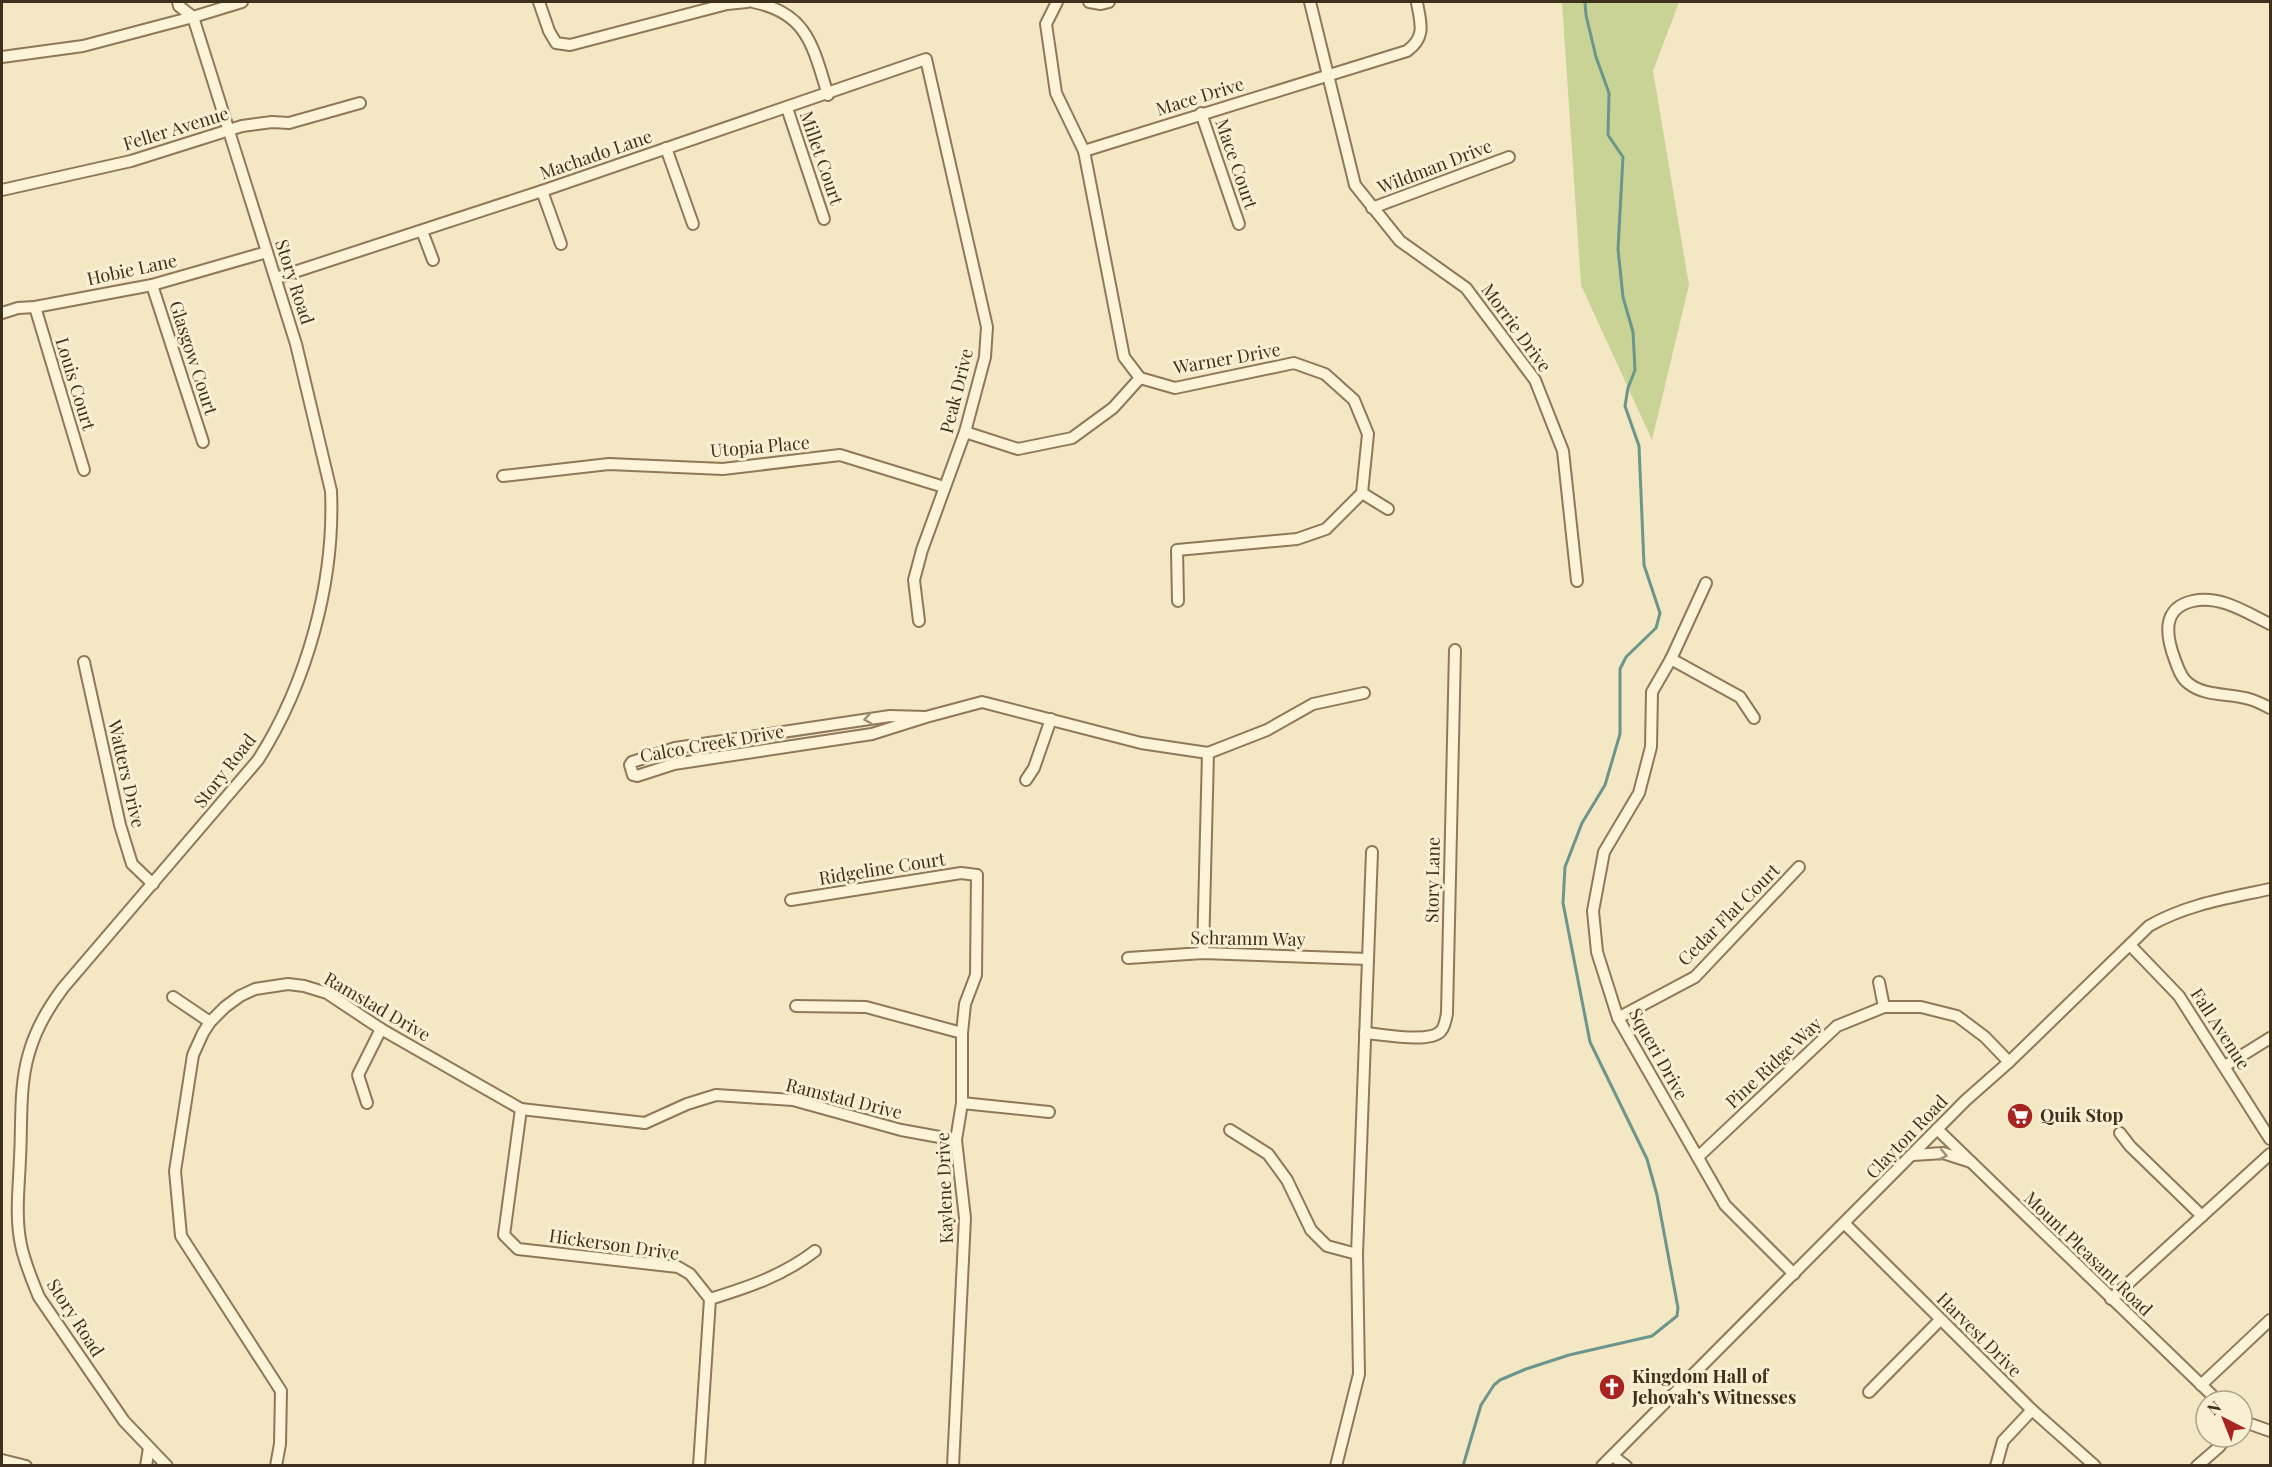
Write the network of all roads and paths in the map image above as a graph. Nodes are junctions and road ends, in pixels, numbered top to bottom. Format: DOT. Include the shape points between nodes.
graph roads {
  1 [pos="178,2"];
  2 [pos="242,2"];
  3 [pos="539,2"];
  4 [pos="747,2"];
  5 [pos="753,2"];
  6 [pos="1057,2"];
  7 [pos="1089,2"];
  8 [pos="1109,2"];
  9 [pos="1310,2"];
  10 [pos="1417,3"];
  11 [pos="193,17"];
  12 [pos="2,57"];
  13 [pos="926,59"];
  14 [pos="1326,75"];
  15 [pos="828,94"];
  16 [pos="360,103"];
  17 [pos="787,108"];
  18 [pos="1201,113"];
  19 [pos="229,130"];
  20 [pos="666,148"];
  21 [pos="1084,151"];
  22 [pos="1509,157"];
  23 [pos="2,190"];
  24 [pos="542,191"];
  25 [pos="1372,208"];
  26 [pos="824,219"];
  27 [pos="693,224"];
  28 [pos="1239,224"];
  29 [pos="422,231"];
  30 [pos="561,244"];
  31 [pos="267,252"];
  32 [pos="433,260"];
  33 [pos="276,278"];
  34 [pos="152,285"];
  35 [pos="35,307"];
  36 [pos="2,313"];
  37 [pos="1140,378"];
  38 [pos="965,432"];
  39 [pos="203,442"];
  40 [pos="84,470"];
  41 [pos="502,476"];
  42 [pos="944,488"];
  43 [pos="1362,493"];
  44 [pos="1388,509"];
  45 [pos="1576,581"];
  46 [pos="1706,583"];
  47 [pos="1178,601"];
  48 [pos="919,621"];
  49 [pos="2271,624"];
  50 [pos="1455,650"];
  51 [pos="1671,659"];
  52 [pos="84,662"];
  53 [pos="1364,693"];
  54 [pos="2271,708"];
  55 [pos="926,717"];
  56 [pos="1051,718"];
  57 [pos="1754,718"];
  58 [pos="1208,753"];
  59 [pos="1026,780"];
  60 [pos="1372,852"];
  61 [pos="1799,867"];
  62 [pos="977,875"];
  63 [pos="153,884"];
  64 [pos="2271,889"];
  65 [pos="791,900"];
  66 [pos="2130,945"];
  67 [pos="1203,953"];
  68 [pos="1128,957"];
  69 [pos="1368,959"];
  70 [pos="1879,982"];
  71 [pos="173,997"];
  72 [pos="796,1006"];
  73 [pos="1884,1007"];
  74 [pos="1618,1018"];
  75 [pos="210,1022"];
  76 [pos="381,1029"];
  77 [pos="1365,1033"];
  78 [pos="962,1034"];
  79 [pos="2271,1038"];
  80 [pos="2009,1062"];
  81 [pos="2225,1066"];
  82 [pos="367,1103"];
  83 [pos="962,1103"];
  84 [pos="522,1109"];
  85 [pos="1049,1112"];
  86 [pos="1937,1129"];
  87 [pos="1230,1130"];
  88 [pos="2120,1134"];
  89 [pos="2271,1139"];
  90 [pos="956,1140"];
  91 [pos="2271,1154"];
  92 [pos="1913,1155"];
  93 [pos="1698,1157"];
  94 [pos="1972,1162"];
  95 [pos="2202,1216"];
  96 [pos="1845,1224"];
  97 [pos="816,1251"];
  98 [pos="1357,1254"];
  99 [pos="1794,1274"];
  100 [pos="710,1299"];
  101 [pos="2111,1299"];
  102 [pos="1940,1320"];
  103 [pos="2271,1320"];
  104 [pos="2201,1385"];
  105 [pos="2205,1389"];
  106 [pos="1869,1392"];
  107 [pos="2032,1410"];
  108 [pos="2254,1425"];
  109 [pos="2271,1431"];
  110 [pos="149,1448"];
  111 [pos="2217,1449"];
  112 [pos="1613,1456"];
  113 [pos="2,1460"];
  114 [pos="26,1466"];
  115 [pos="146,1466"];
  116 [pos="167,1466"];
  117 [pos="276,1466"];
  118 [pos="699,1466"];
  119 [pos="953,1466"];
  120 [pos="1336,1466"];
  121 [pos="1602,1466"];
  122 [pos="1626,1466"];
  123 [pos="1996,1466"];
  124 [pos="2095,1466"];
  125 [pos="2197,1466"];
  1 -- 11 [label="street"];
  2 -- 11 [label="street"];
  3 -- 4 [label="street" via="556,43 570,45"];
  5 -- 15 [label="street" via="773,6 793,18 806,33"];
  6 -- 21 [label="street" via="1046,24 1056,93"];
  7 -- 8 [label="street"];
  9 -- 14 [label="street, Morrie Drive"];
  10 -- 14 [label="street, Mace Drive" via="1421,28 1417,44 1407,51"];
  11 -- 12 [label="street" via="83,46"];
  11 -- 19 [label="street, Story Road"];
  13 -- 15 [label="street, Machado Lane"];
  13 -- 38 [label="street, Peak Drive" via="987,327 985,357"];
  14 -- 18 [label="street, Mace Drive"];
  14 -- 25 [label="street, Morrie Drive" via="1355,185"];
  15 -- 17 [label="street, Machado Lane"];
  16 -- 19 [label="street, Feller Avenue" via="289,123"];
  17 -- 20 [label="street, Machado Lane"];
  17 -- 26 [label="street, Millet Court"];
  18 -- 21 [label="street, Mace Drive"];
  18 -- 28 [label="street, Mace Court"];
  19 -- 23 [label="street, Feller Avenue" via="131,161"];
  19 -- 31 [label="street, Story Road"];
  20 -- 24 [label="street, Machado Lane"];
  20 -- 27 [label="street"];
  21 -- 37 [label="street" via="1124,357"];
  22 -- 25 [label="street, Wildman Drive"];
  24 -- 29 [label="street, Machado Lane"];
  24 -- 30 [label="street"];
  25 -- 45 [label="street, Morrie Drive" via="1400,241 1466,288 1535,380 1563,451"];
  29 -- 32 [label="street"];
  29 -- 33 [label="street, Machado Lane"];
  31 -- 33 [label="street, Story Road"];
  31 -- 34 [label="street, Hobie Lane"];
  33 -- 63 [label="street, Story Road" via="331,491 331,533 322,602 276,732 258,760"];
  34 -- 35 [label="street, Hobie Lane"];
  34 -- 39 [label="street, Glasgow Court"];
  35 -- 36 [label="street, Hobie Lane"];
  35 -- 40 [label="street, Louis Court"];
  37 -- 38 [label="street" via="1113,408 1071,438 1018,449"];
  37 -- 43 [label="street, Warner Drive" via="1175,388 1294,363 1325,374 1354,400 1368,434"];
  38 -- 42 [label="street, Peak Drive"];
  41 -- 42 [label="street, Utopia Place" via="609,464 723,469 840,455"];
  42 -- 48 [label="street, Peak Drive" via="914,580"];
  43 -- 44 [label="street"];
  43 -- 47 [label="street" via="1326,529 1298,539 1177,550"];
  46 -- 51 [label="street, Squeri Drive"];
  49 -- 54 [label="street" via="2223,601 2194,600 2178,608 2168,625 2169,645 2186,682 2196,689 2249,699"];
  50 -- 77 [label="street, Story Lane" via="1445,1024 1436,1035 1423,1038"];
  51 -- 57 [label="street" via="1740,698"];
  51 -- 74 [label="street, Squeri Drive" via="1652,692 1651,747 1639,793 1604,852 1593,911 1597,952"];
  52 -- 63 [label="street, Watters Drive" via="132,864"];
  53 -- 58 [label="street, Calco Creek Drive" via="1313,704 1267,730"];
  55 -- 55 [label="street, Calco Creek Drive, one-way" via="890,716 675,748 632,762 630,770 637,776 674,764 872,734"];
  55 -- 56 [label="street, Calco Creek Drive" via="982,702"];
  56 -- 58 [label="street, Calco Creek Drive" via="1141,743"];
  56 -- 59 [label="street"];
  58 -- 67 [label="street"];
  60 -- 69 [label="street"];
  61 -- 74 [label="street, Cedar Flat Court" via="1695,977"];
  62 -- 65 [label="street, Ridgeline Court" via="961,873"];
  62 -- 78 [label="street, Kaylene Drive" via="976,975 965,1004"];
  63 -- 110 [label="street, Story Road" via="55,998 36,1031 23,1091 19,1204 21,1243 39,1297 124,1421"];
  64 -- 66 [label="street, Clayton Road" via="2196,905 2166,916"];
  66 -- 80 [label="street, Clayton Road"];
  66 -- 81 [label="street, Fall Avenue" via="2179,996"];
  67 -- 68 [label="street, Schramm Way"];
  67 -- 69 [label="street, Schramm Way"];
  69 -- 77 [label="street"];
  70 -- 73 [label="street"];
  71 -- 75 [label="street"];
  72 -- 78 [label="street" via="866,1007"];
  73 -- 80 [label="street, Pine Ridge Way" via="1921,1007 1957,1016"];
  73 -- 93 [label="street, Pine Ridge Way" via="1838,1026"];
  74 -- 93 [label="street, Squeri Drive"];
  75 -- 76 [label="street, Ramstad Drive" via="240,996 255,989 288,984 327,993"];
  75 -- 117 [label="street, Ramstad Drive" via="193,1055 175,1171 181,1236 281,1391"];
  76 -- 82 [label="street" via="358,1075"];
  76 -- 84 [label="street, Ramstad Drive"];
  77 -- 98 [label="street"];
  78 -- 83 [label="street, Kaylene Drive"];
  79 -- 81 [label="street"];
  80 -- 86 [label="street, Clayton Road"];
  81 -- 89 [label="street, Fall Avenue"];
  83 -- 85 [label="street"];
  83 -- 90 [label="street, Kaylene Drive"];
  84 -- 90 [label="street, Ramstad Drive" via="645,1123 716,1095 793,1100 901,1130"];
  84 -- 100 [label="street, Hickerson Drive" via="504,1235 518,1249 678,1267 690,1274"];
  86 -- 92 [label="street, Clayton Road"];
  86 -- 94 [label="street, Mount Pleasant Road"];
  87 -- 98 [label="street" via="1268,1154 1287,1180 1311,1230 1327,1246"];
  88 -- 95 [label="street"];
  90 -- 119 [label="street, Kaylene Drive" via="965,1218"];
  91 -- 95 [label="street"];
  92 -- 94 [label="street, one-way" via="1943,1154"];
  92 -- 96 [label="street, Clayton Road"];
  93 -- 99 [label="street, Squeri Drive" via="1725,1205"];
  94 -- 101 [label="street, Mount Pleasant Road"];
  95 -- 101 [label="street"];
  96 -- 99 [label="street, Clayton Road"];
  96 -- 102 [label="street, Harvest Drive"];
  97 -- 100 [label="street" via="792,1268"];
  98 -- 120 [label="street" via="1359,1374"];
  99 -- 112 [label="street, Clayton Road"];
  100 -- 118 [label="street"];
  101 -- 104 [label="street, Mount Pleasant Road"];
  102 -- 106 [label="street"];
  102 -- 107 [label="street, Harvest Drive"];
  103 -- 104 [label="street"];
  104 -- 105 [label="street, Mount Pleasant Road"];
  107 -- 123 [label="street" via="2003,1441"];
  107 -- 124 [label="street, Harvest Drive"];
  108 -- 109 [label="street"];
  110 -- 115 [label="street"];
  110 -- 116 [label="street, Story Road"];
  111 -- 125 [label="street"];
  112 -- 121 [label="street, Clayton Road"];
  112 -- 122 [label="street"];
  113 -- 114 [label="street"];
}
